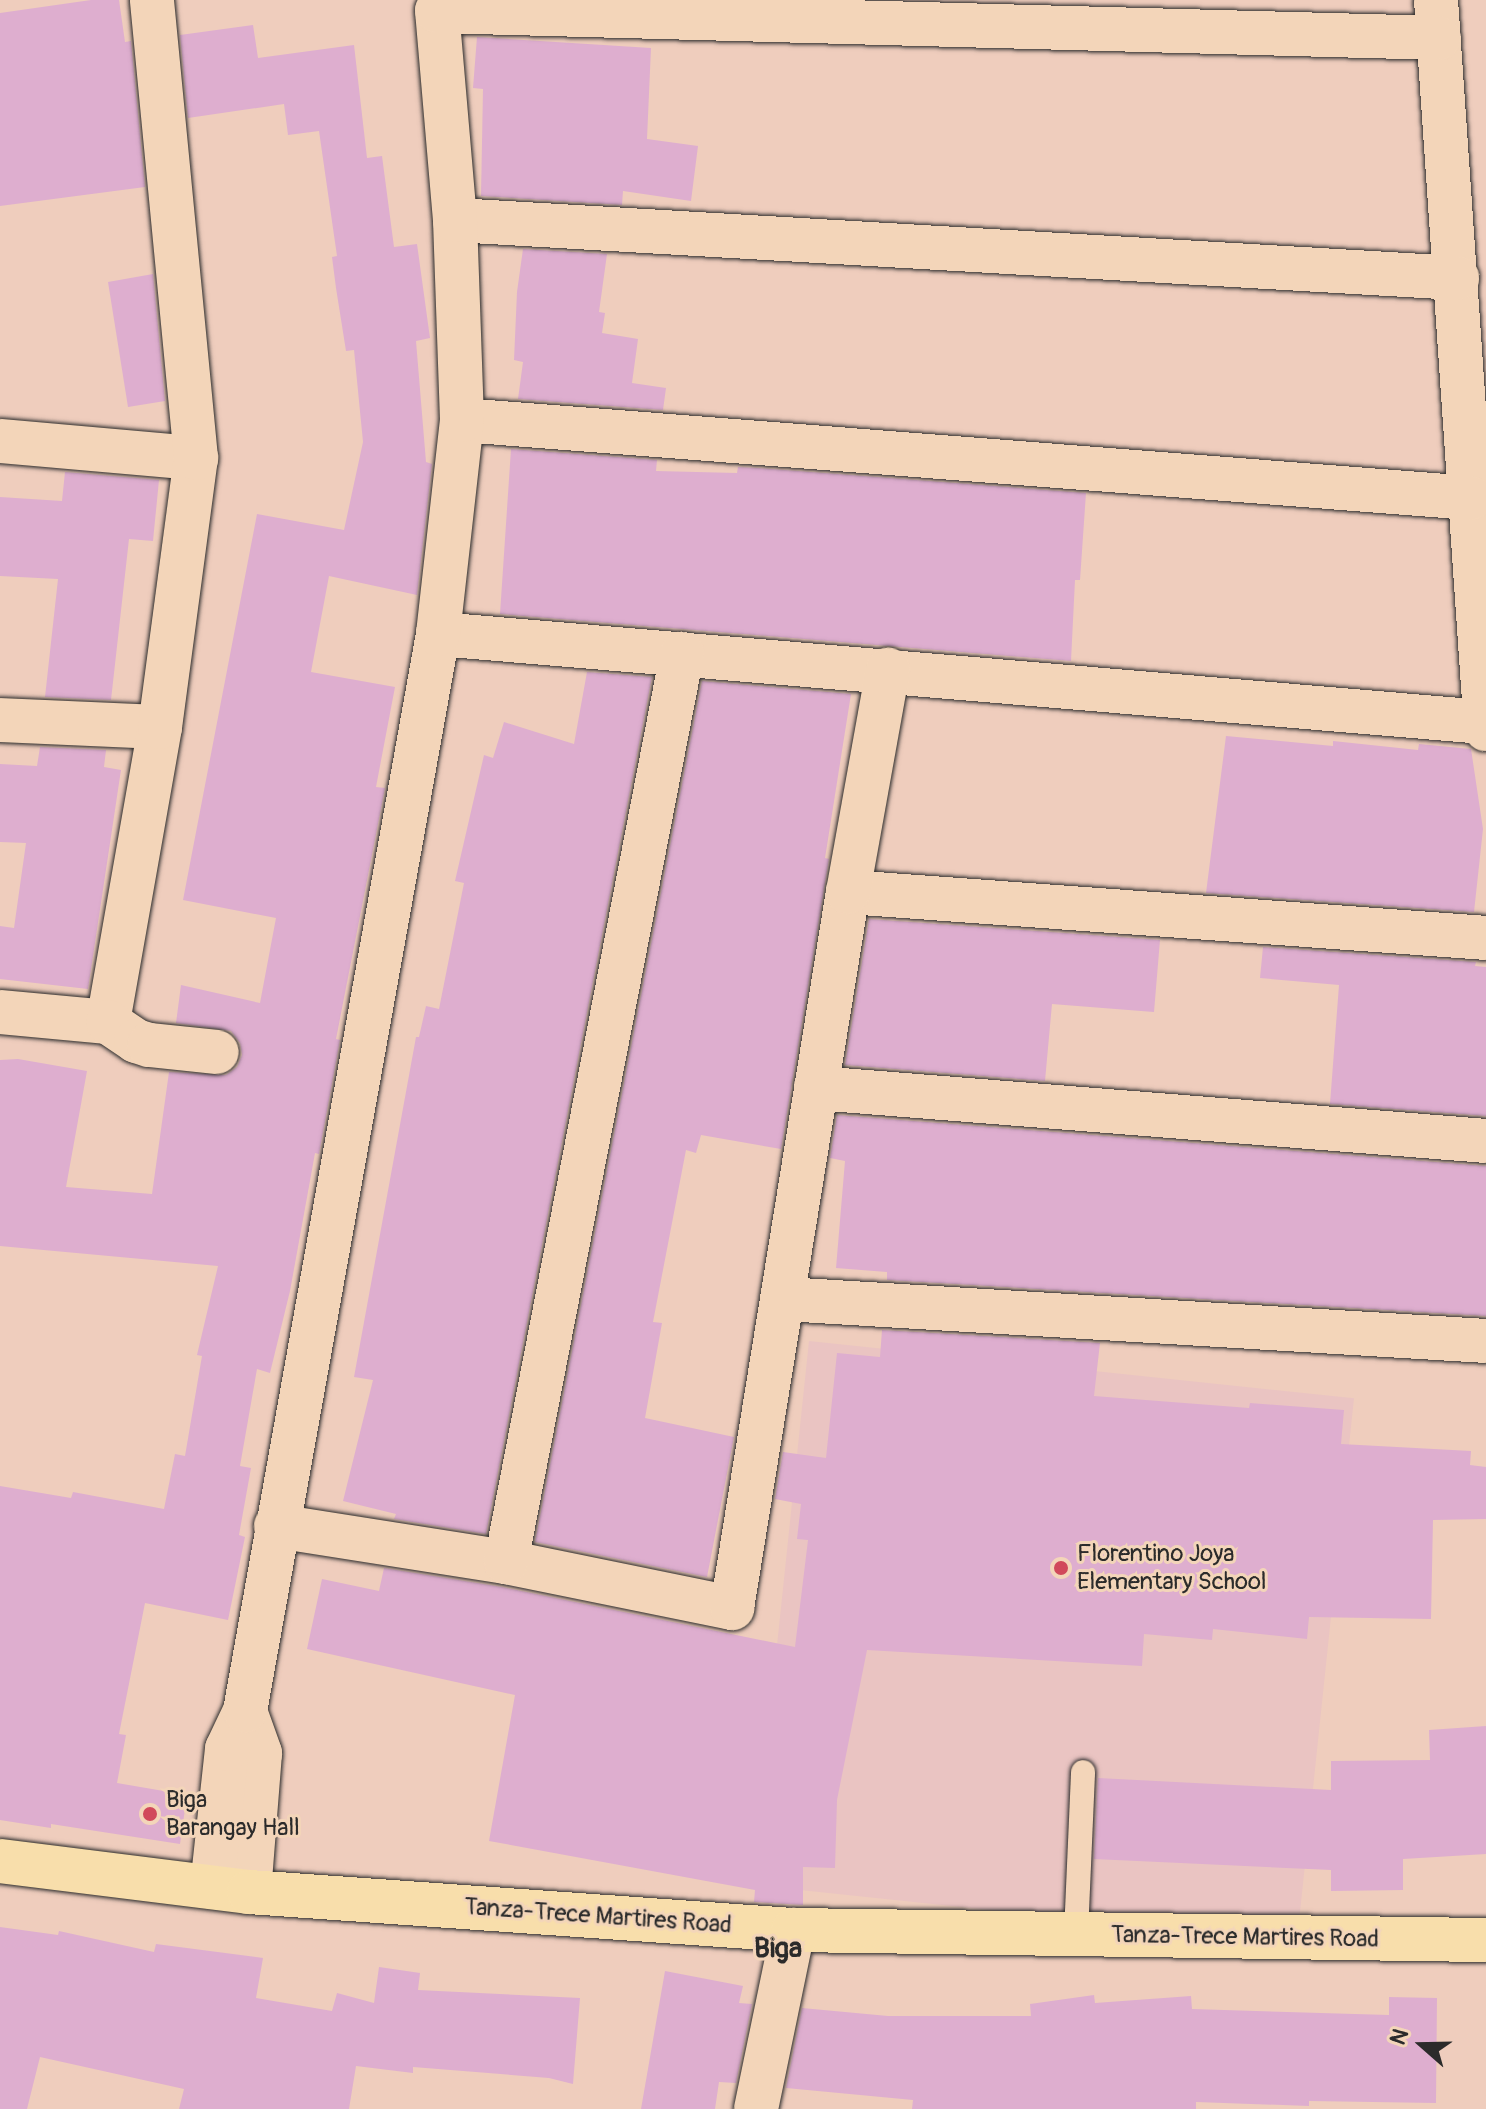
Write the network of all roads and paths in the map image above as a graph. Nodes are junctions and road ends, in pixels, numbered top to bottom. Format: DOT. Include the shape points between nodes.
graph roads {
  1 [pos="152,0"];
  2 [pos="428,5"];
  3 [pos="1438,19"];
  4 [pos="455,220"];
  5 [pos="1457,278"];
  6 [pos="462,420"];
  7 [pos="0,441"];
  8 [pos="196,458"];
  9 [pos="1471,498"];
  10 [pos="438,634"];
  11 [pos="682,654"];
  12 [pos="888,670"];
  13 [pos="0,720"];
  14 [pos="1485,725"];
  15 [pos="160,727"];
  16 [pos="848,892"];
  17 [pos="1486,938"];
  18 [pos="0,1012"];
  19 [pos="108,1022"];
  20 [pos="217,1052"];
  21 [pos="816,1088"];
  22 [pos="1486,1141"];
  23 [pos="784,1299"];
  24 [pos="1486,1341"];
  25 [pos="276,1526"];
  26 [pos="506,1562"];
  27 [pos="1083,1772"];
  28 [pos="0,1861"];
  29 [pos="230,1890"];
  30 [pos="793,1930"];
  31 [pos="1076,1934"];
  32 [pos="1486,1940"];
  33 [pos="756,2109"];
  1 -- 8 [label="street"];
  2 -- 3 [label="street"];
  2 -- 4 [label="street"];
  3 -- 5 [label="street"];
  4 -- 5 [label="street"];
  4 -- 6 [label="street"];
  5 -- 9 [label="street"];
  6 -- 9 [label="street"];
  6 -- 10 [label="street"];
  7 -- 8 [label="street"];
  8 -- 15 [label="street"];
  9 -- 14 [label="street"];
  10 -- 11 [label="street"];
  10 -- 25 [label="street"];
  11 -- 12 [label="street"];
  11 -- 26 [label="street"];
  12 -- 14 [label="street"];
  12 -- 16 [label="street"];
  13 -- 15 [label="street"];
  15 -- 19 [label="street"];
  16 -- 17 [label="street"];
  16 -- 21 [label="street"];
  18 -- 19 [label="street"];
  19 -- 20 [label="street" via="149,1045"];
  21 -- 22 [label="street"];
  21 -- 23 [label="street"];
  23 -- 24 [label="street"];
  23 -- 26 [label="street" via="732,1608"];
  25 -- 26 [label="street"];
  25 -- 29 [label="street" via="245,1711 260,1753"];
  27 -- 31 [label="lane"];
  28 -- 29 [label="main road, Tanza-Trece Martires Road"];
  29 -- 30 [label="main road, Tanza-Trece Martires Road"];
  30 -- 31 [label="main road, Tanza-Trece Martires Road"];
  30 -- 33 [label="street"];
  31 -- 32 [label="main road, Tanza-Trece Martires Road"];
}
